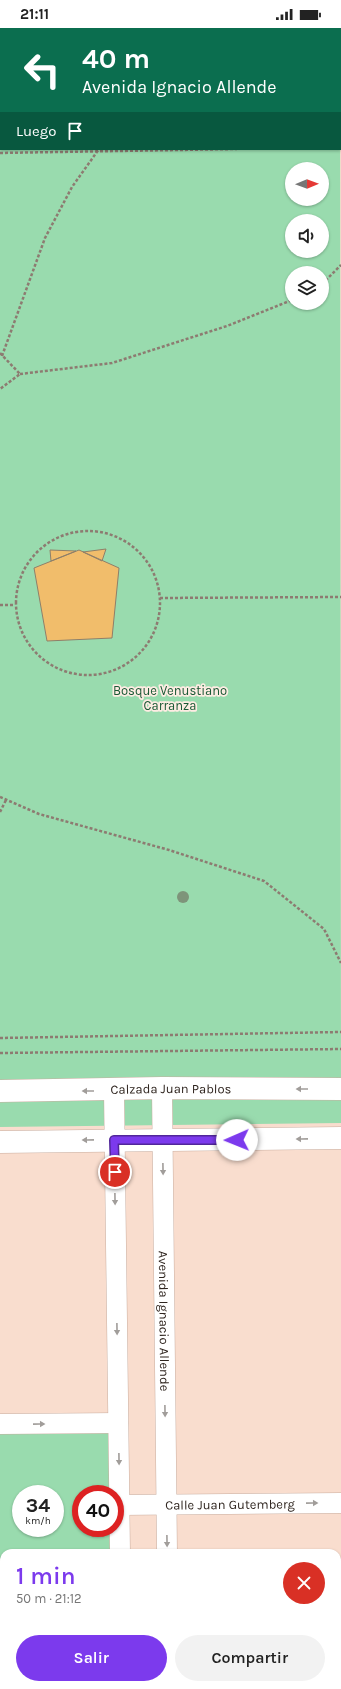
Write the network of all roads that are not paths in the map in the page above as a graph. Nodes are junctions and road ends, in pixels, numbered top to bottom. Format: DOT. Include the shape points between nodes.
graph roads {
  1 [pos="162,1088"];
  2 [pos="341,1089"];
  3 [pos="114,1090"];
  4 [pos="0,1091"];
  5 [pos="341,1138"];
  6 [pos="114,1140"];
  7 [pos="163,1141"];
  8 [pos="0,1142"];
  9 [pos="118,1423"];
  10 [pos="0,1424"];
  11 [pos="120,1485"];
  12 [pos="341,1503"];
  13 [pos="124,1505"];
  14 [pos="166,1505"];
  15 [pos="120,1537"];
  16 [pos="120,1549"];
  17 [pos="167,1549"];
  2 -- 1 [label="street, Calzada Juan Pablos, one-way"];
  1 -- 3 [label="street, Calzada Juan Pablos"];
  1 -- 7 [label="street, Avenida Ignacio Allende"];
  3 -- 4 [label="street, Calzada Juan Pablos, one-way"];
  3 -- 6 [label="street"];
  5 -- 7 [label="street, one-way"];
  6 -- 7 [label="street"];
  6 -- 8 [label="street, one-way"];
  6 -- 9 [label="street, one-way"];
  7 -- 14 [label="street, Avenida Ignacio Allende, one-way"];
  10 -- 9 [label="street, one-way"];
  9 -- 11 [label="street, one-way"];
  14 -- 12 [label="street, Calle Juan Gutemberg, one-way"];
  13 -- 14 [label="street, Calle Juan Gutemberg"];
  14 -- 17 [label="street, Avenida Ignacio Allende, one-way"];
  15 -- 16 [label="street"];
}
